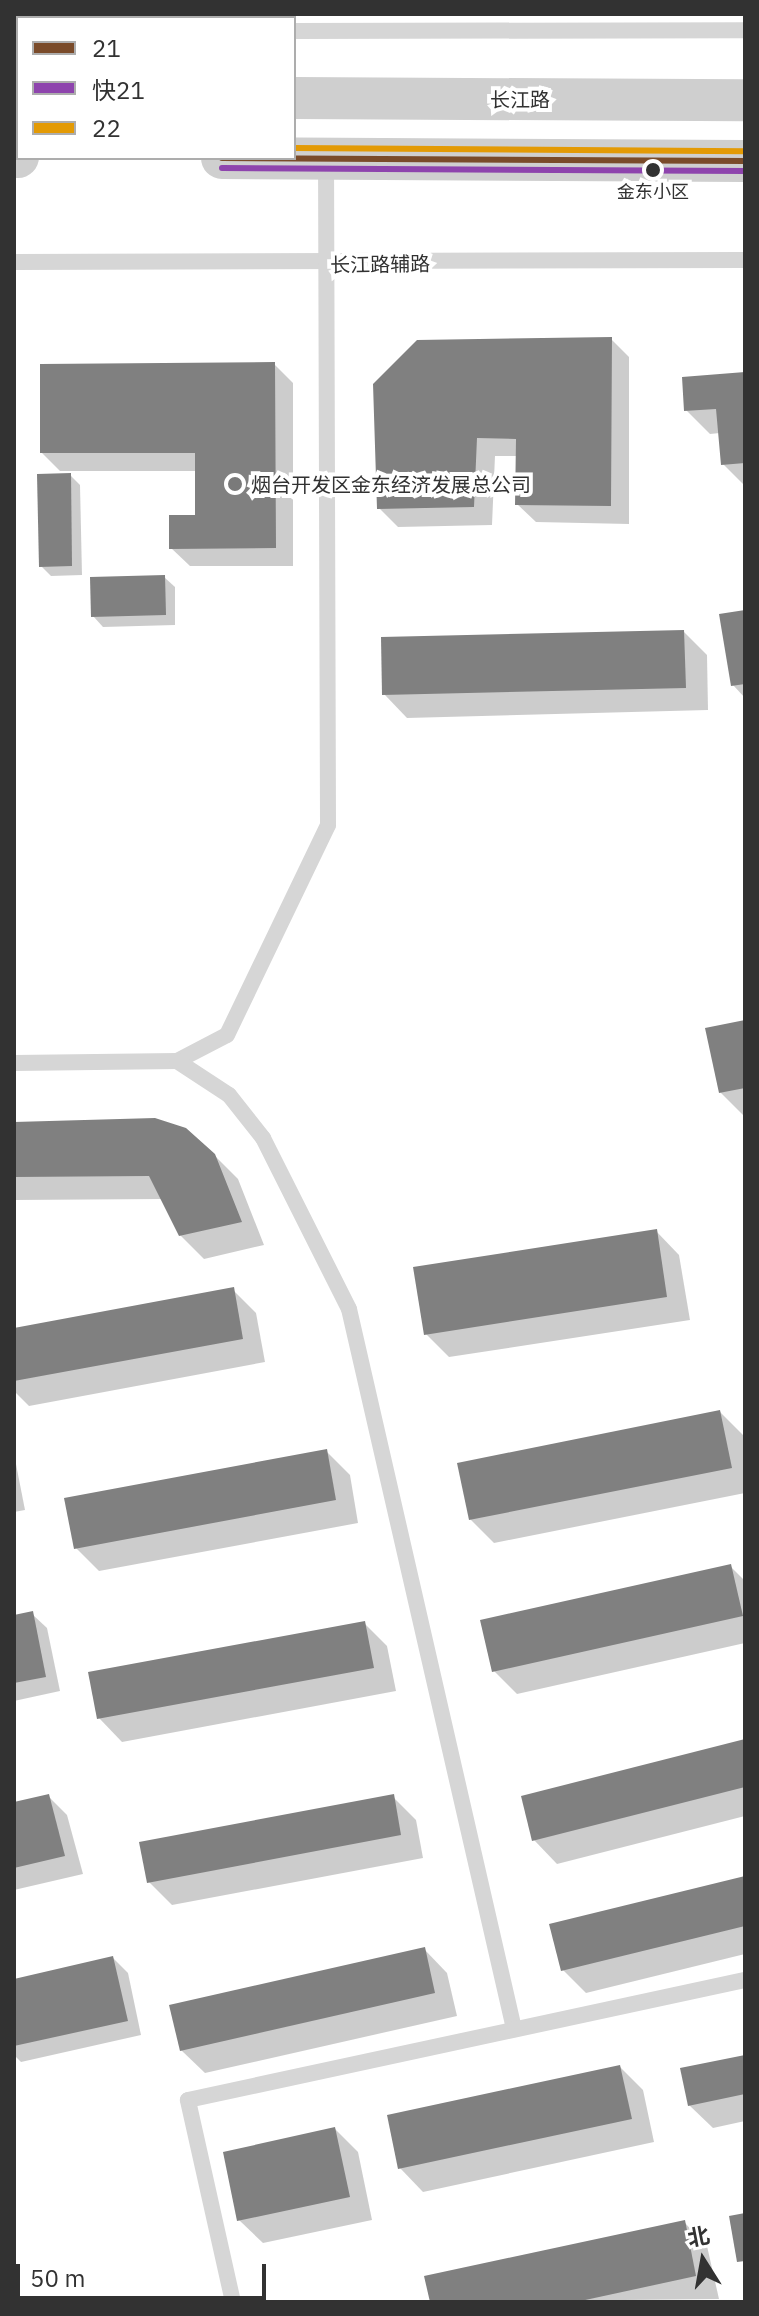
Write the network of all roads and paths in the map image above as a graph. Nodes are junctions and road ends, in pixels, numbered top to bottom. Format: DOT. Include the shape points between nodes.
graph roads {
  1 [pos="745,30"];
  2 [pos="296,31"];
  3 [pos="296,98"];
  4 [pos="745,100"];
  5 [pos="296,158"];
  6 [pos="326,158"];
  7 [pos="745,161"];
  8 [pos="745,260"];
  9 [pos="14,262"];
  10 [pos="326,265"];
  11 [pos="177,1061"];
  12 [pos="14,1063"];
  13 [pos="745,1980"];
  14 [pos="514,2029"];
  15 [pos="233,2302"];
  1 -- 2 [label="lane"];
  3 -- 4 [label="main road, 长江路"];
  5 -- 6 [label="main road"];
  6 -- 7 [label="main road"];
  6 -- 10 [label="lane"];
  8 -- 10 [label="lane, 长江路辅路"];
  9 -- 10 [label="lane, 长江路辅路"];
  10 -- 11 [label="lane" via="328,825 227,1035"];
  11 -- 12 [label="lane"];
  11 -- 14 [label="lane" via="229,1095 263,1138 349,1309"];
  13 -- 14 [label="lane"];
  14 -- 15 [label="lane" via="188,2100"];
}
